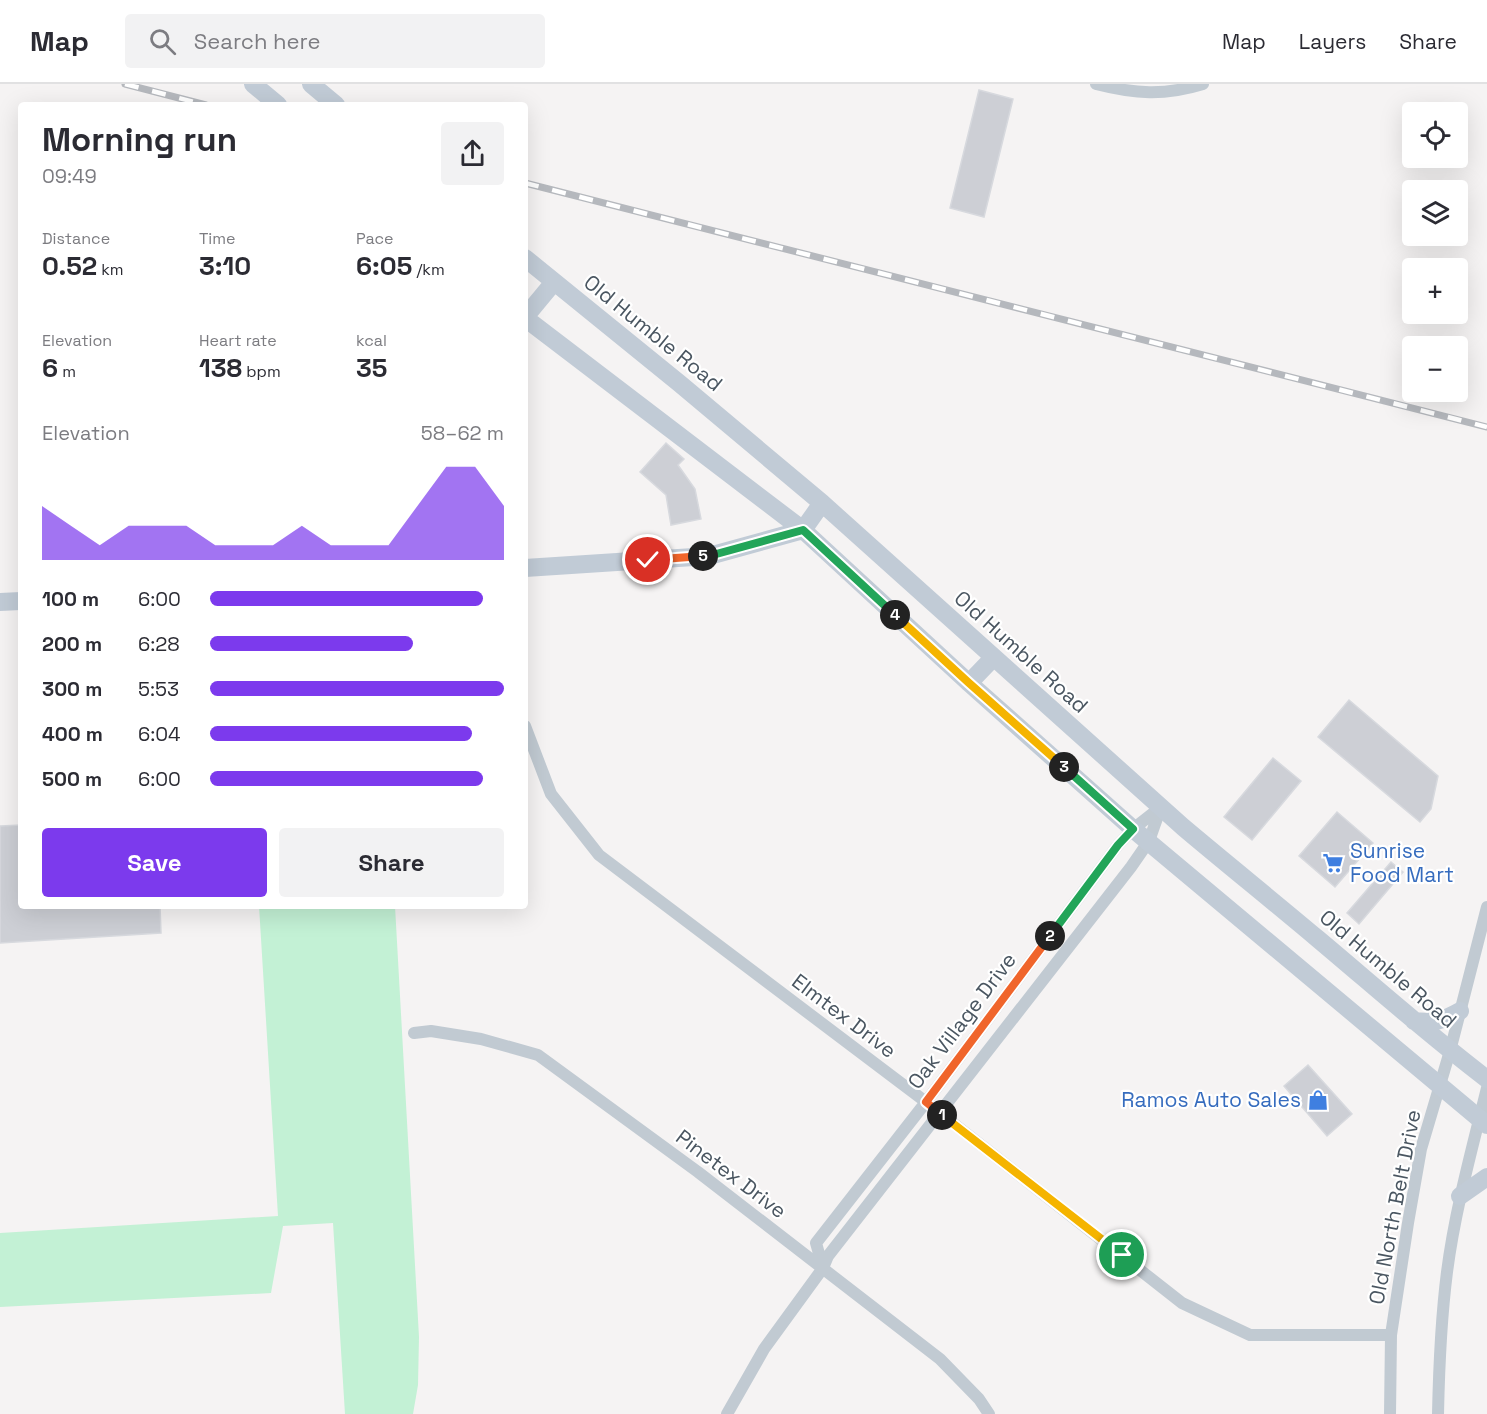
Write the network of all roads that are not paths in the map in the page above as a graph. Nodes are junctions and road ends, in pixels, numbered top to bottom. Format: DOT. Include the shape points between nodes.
graph roads {
  1 [pos="253,84"];
  2 [pos="311,84"];
  3 [pos="1096,84"];
  4 [pos="1203,84"];
  5 [pos="274,102"];
  6 [pos="332,102"];
  7 [pos="528,260"];
  8 [pos="554,282"];
  9 [pos="528,314"];
  10 [pos="528,320"];
  11 [pos="822,503"];
  12 [pos="803,530"];
  13 [pos="528,568"];
  14 [pos="18,601"];
  15 [pos="0,603"];
  16 [pos="993,658"];
  17 [pos="969,683"];
  18 [pos="528,734"];
  19 [pos="1161,807"];
  20 [pos="1133,829"];
  21 [pos="1149,841"];
  22 [pos="1487,907"];
  23 [pos="1460,1011"];
  24 [pos="1414,1021"];
  25 [pos="414,1033"];
  26 [pos="1450,1051"];
  27 [pos="1487,1080"];
  28 [pos="1440,1086"];
  29 [pos="1487,1088"];
  30 [pos="926,1102"];
  31 [pos="939,1113"];
  32 [pos="1483,1122"];
  33 [pos="1487,1177"];
  34 [pos="1460,1196"];
  35 [pos="823,1268"];
  36 [pos="1391,1335"];
  37 [pos="727,1414"];
  38 [pos="989,1414"];
  39 [pos="1390,1414"];
  40 [pos="1438,1414"];
  1 -- 5 [label="main road"];
  2 -- 6 [label="main road"];
  3 -- 4 [label="street" via="1139,93 1166,93"];
  7 -- 8 [label="main road, Old Humble Road"];
  8 -- 9 [label="main road"];
  8 -- 11 [label="main road, Old Humble Road"];
  10 -- 12 [label="main road"];
  11 -- 12 [label="main road"];
  11 -- 16 [label="main road, Old Humble Road"];
  12 -- 13 [label="main road" via="709,556"];
  12 -- 17 [label="main road"];
  14 -- 15 [label="main road"];
  16 -- 17 [label="main road"];
  16 -- 19 [label="main road, Old Humble Road"];
  17 -- 20 [label="main road"];
  18 -- 30 [label="street, Elmtex Drive" via="551,794 599,855"];
  19 -- 20 [label="street, Oak Village Drive"];
  19 -- 21 [label="street, Oak Village Drive"];
  19 -- 24 [label="main road, Old Humble Road"];
  20 -- 21 [label="main road"];
  20 -- 30 [label="street, Oak Village Drive"];
  21 -- 28 [label="main road"];
  21 -- 31 [label="street, Oak Village Drive"];
  22 -- 23 [label="street, Old North Belt Drive"];
  23 -- 24 [label="main road" via="1444,1020"];
  23 -- 26 [label="street, Old North Belt Drive"];
  24 -- 26 [label="main road, Old Humble Road"];
  25 -- 35 [label="street, Pinetex Drive" via="431,1031 481,1039 538,1055"];
  26 -- 27 [label="main road, Old Humble Road"];
  26 -- 28 [label="street, Old North Belt Drive"];
  28 -- 32 [label="main road"];
  28 -- 36 [label="street, Old North Belt Drive" via="1421,1149"];
  29 -- 32 [label="street"];
  30 -- 31 [label="street, Elmtex Drive"];
  30 -- 35 [label="street, Oak Village Drive" via="816,1243"];
  31 -- 35 [label="street, Oak Village Drive" via="828,1256"];
  31 -- 36 [label="street, Elmtex Drive" via="1192,1307 1250,1335"];
  32 -- 34 [label="street"];
  33 -- 34 [label="main road"];
  34 -- 40 [label="street" via="1440,1336"];
  35 -- 37 [label="street, Oak Village Drive" via="764,1349"];
  35 -- 38 [label="street, Pinetex Drive" via="940,1359"];
  36 -- 39 [label="street, Old North Belt Drive"];
}
